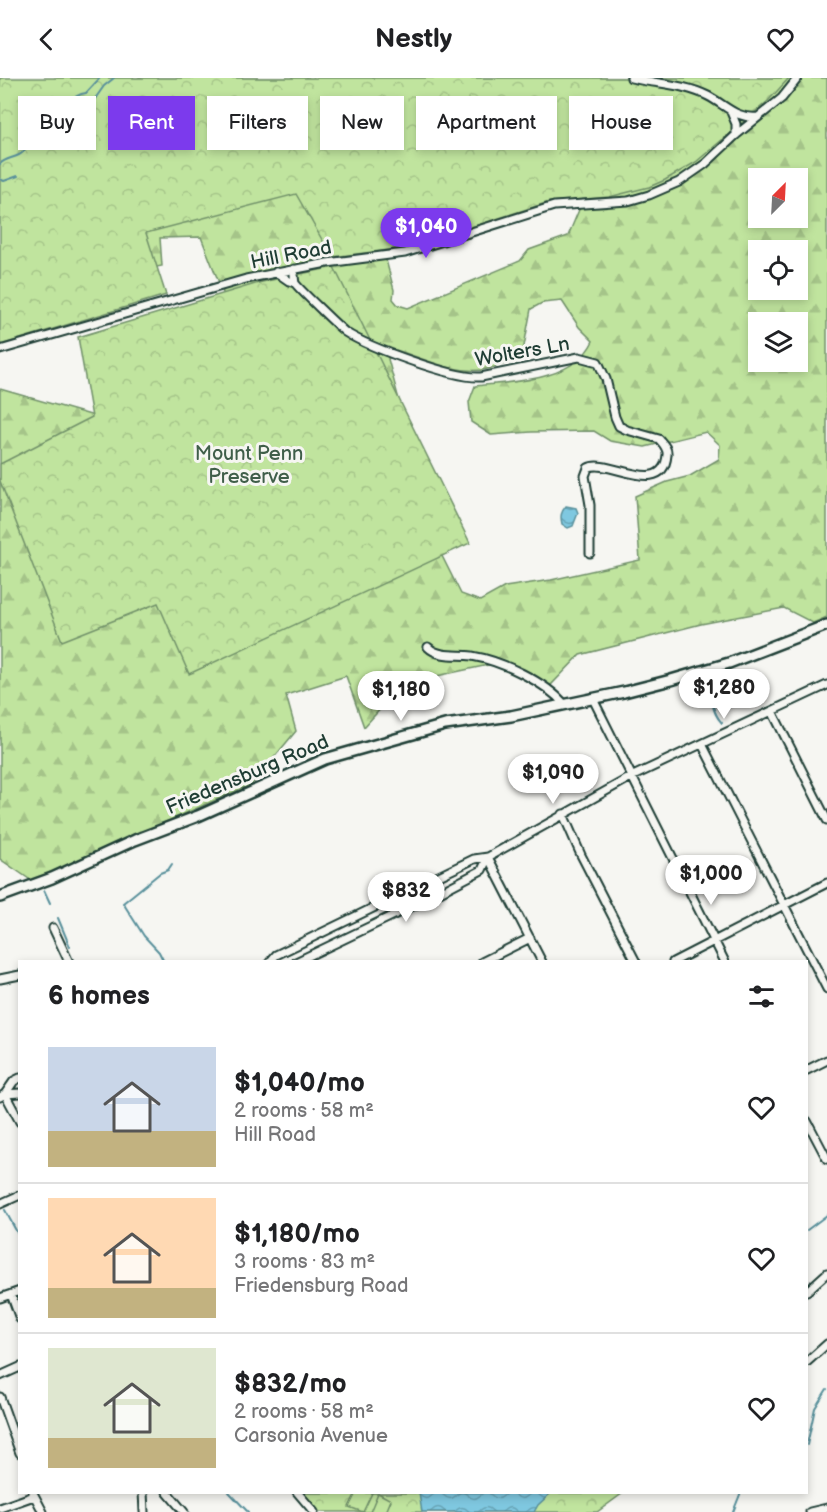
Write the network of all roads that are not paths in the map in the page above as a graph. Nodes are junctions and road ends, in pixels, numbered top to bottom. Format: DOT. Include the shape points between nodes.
graph roads {
  1 [pos="632,78"];
  2 [pos="798,78"];
  3 [pos="731,112"];
  4 [pos="759,117"];
  5 [pos="736,135"];
  6 [pos="294,269"];
  7 [pos="276,272"];
  8 [pos="295,283"];
  9 [pos="0,350"];
  10 [pos="590,553"];
  11 [pos="827,625"];
  12 [pos="428,647"];
  13 [pos="827,685"];
  14 [pos="593,699"];
  15 [pos="565,705"];
  16 [pos="772,711"];
  17 [pos="702,744"];
  18 [pos="631,777"];
  19 [pos="563,814"];
  20 [pos="827,819"];
  21 [pos="488,857"];
  22 [pos="827,883"];
  23 [pos="0,897"];
  24 [pos="784,905"];
  25 [pos="53,928"];
  26 [pos="530,938"];
  27 [pos="714,940"];
  28 [pos="68,960"];
  29 [pos="272,960"];
  30 [pos="300,960"];
  31 [pos="486,960"];
  32 [pos="541,960"];
  33 [pos="635,960"];
  34 [pos="677,960"];
  35 [pos="724,960"];
  36 [pos="18,976"];
  37 [pos="0,980"];
  38 [pos="827,989"];
  39 [pos="827,1060"];
  40 [pos="808,1070"];
  41 [pos="18,1079"];
  42 [pos="18,1093"];
  43 [pos="3,1095"];
  44 [pos="18,1119"];
  45 [pos="808,1123"];
  46 [pos="827,1159"];
  47 [pos="18,1196"];
  48 [pos="0,1204"];
  49 [pos="827,1273"];
  50 [pos="808,1290"];
  51 [pos="18,1292"];
  52 [pos="11,1294"];
  53 [pos="0,1298"];
  54 [pos="18,1313"];
  55 [pos="827,1344"];
  56 [pos="808,1361"];
  57 [pos="18,1368"];
  58 [pos="0,1376"];
  59 [pos="0,1397"];
  60 [pos="18,1447"];
  61 [pos="34,1494"];
  62 [pos="143,1494"];
  63 [pos="168,1494"];
  64 [pos="299,1494"];
  65 [pos="0,1508"];
  66 [pos="827,1508"];
  67 [pos="43,1512"];
  68 [pos="144,1512"];
  69 [pos="184,1512"];
  70 [pos="314,1512"];
  71 [pos="810,1512"];
  1 -- 3 [label="street" via="691,89"];
  2 -- 4 [label="street, Hill Road"];
  3 -- 4 [label="street"];
  3 -- 5 [label="street"];
  4 -- 5 [label="street, Hill Road"];
  5 -- 6 [label="street, Hill Road" via="692,174 649,195 628,201 554,206 405,253"];
  6 -- 7 [label="street, Hill Road"];
  6 -- 8 [label="street"];
  7 -- 8 [label="street"];
  7 -- 9 [label="street, Hill Road"];
  8 -- 10 [label="street, Wolters Ln" via="345,331 402,357 469,378 579,357 598,362 619,426 659,439 667,452 661,469 650,475 597,465 588,468 585,476 590,505"];
  11 -- 14 [label="main road, Friedensburg Road" via="729,663"];
  12 -- 15 [label="street" via="438,653 472,656 507,666 541,685"];
  13 -- 16 [label="street"];
  14 -- 15 [label="main road, Friedensburg Road"];
  14 -- 18 [label="street"];
  15 -- 23 [label="main road, Friedensburg Road" via="445,725 325,759"];
  16 -- 17 [label="street"];
  16 -- 20 [label="street"];
  17 -- 18 [label="street"];
  17 -- 24 [label="street"];
  18 -- 19 [label="street"];
  18 -- 27 [label="street"];
  19 -- 21 [label="street"];
  19 -- 33 [label="street"];
  21 -- 26 [label="street"];
  21 -- 29 [label="street" via="474,859"];
  21 -- 30 [label="street" via="482,870"];
  22 -- 24 [label="street"];
  24 -- 27 [label="street"];
  24 -- 38 [label="street"];
  25 -- 28 [label="street"];
  26 -- 31 [label="street"];
  26 -- 32 [label="street"];
  27 -- 34 [label="street"];
  27 -- 35 [label="street"];
  36 -- 37 [label="street"];
  39 -- 40 [label="street"];
  41 -- 43 [label="street"];
  42 -- 43 [label="street"];
  43 -- 44 [label="street"];
  45 -- 46 [label="street"];
  47 -- 48 [label="street"];
  49 -- 50 [label="street"];
  51 -- 52 [label="street"];
  52 -- 53 [label="street"];
  52 -- 54 [label="street"];
  55 -- 56 [label="street"];
  57 -- 58 [label="street"];
  59 -- 60 [label="street"];
  61 -- 65 [label="street"];
  61 -- 67 [label="street"];
  62 -- 68 [label="street"];
  63 -- 69 [label="street"];
  64 -- 70 [label="street"];
  66 -- 71 [label="street"];
}
